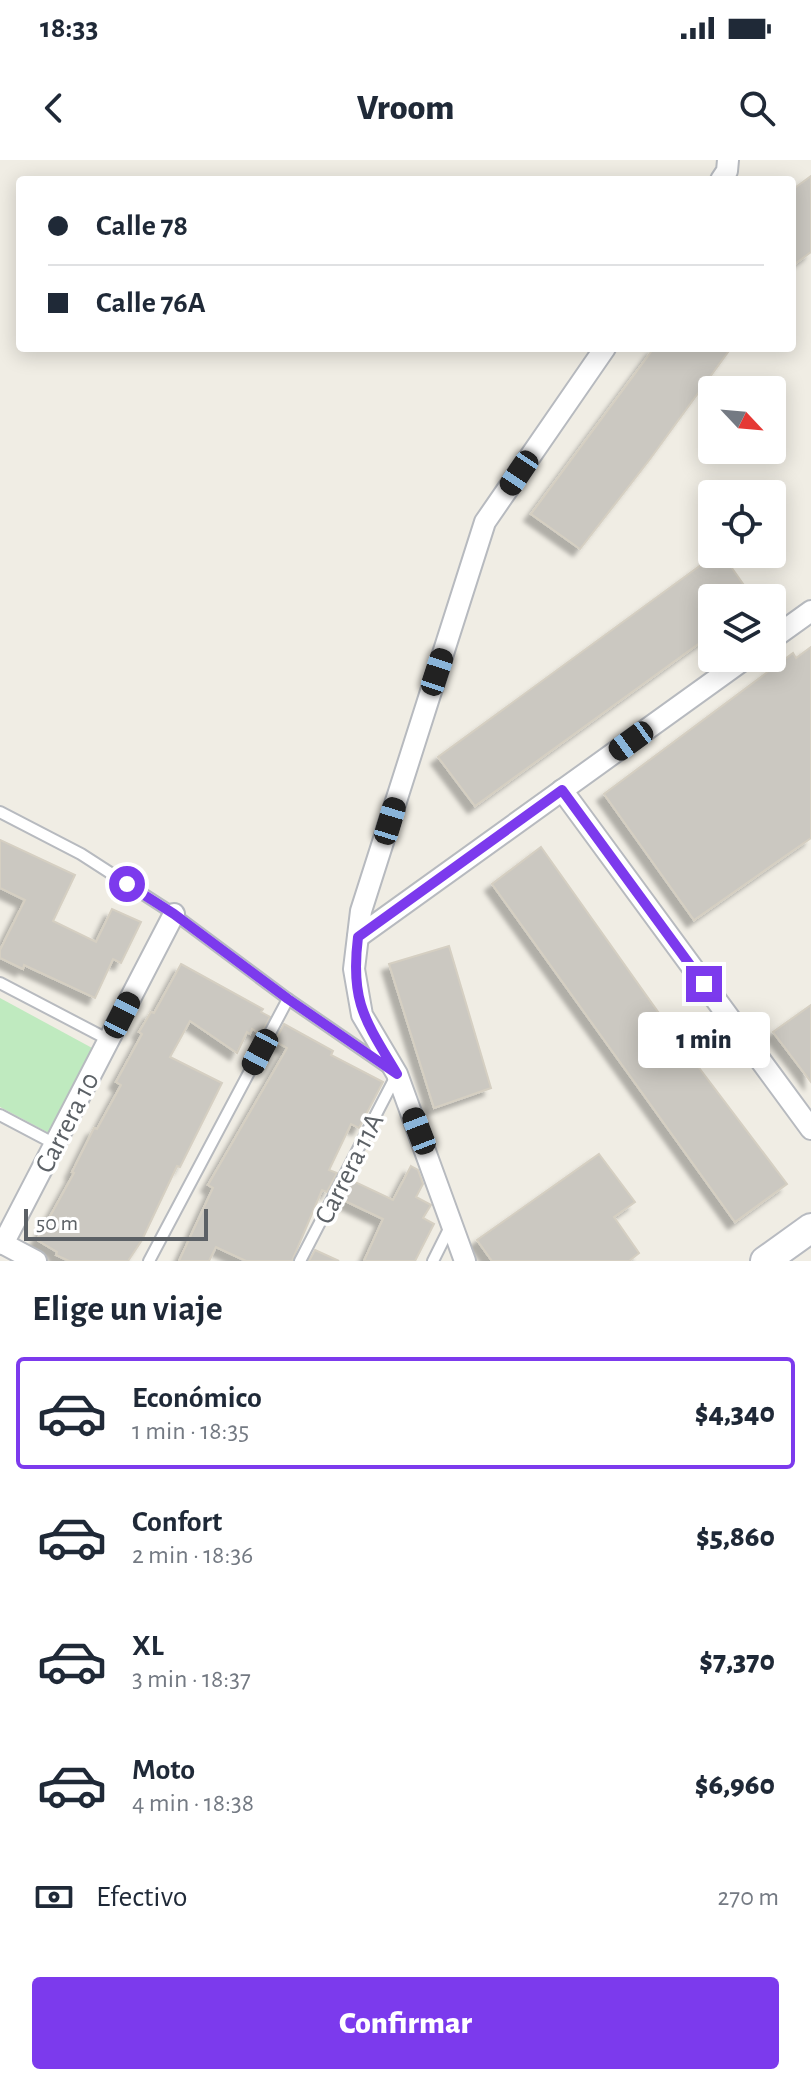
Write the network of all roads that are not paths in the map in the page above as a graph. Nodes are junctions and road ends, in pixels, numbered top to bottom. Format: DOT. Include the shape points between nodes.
graph roads {
  1 [pos="602,352"];
  2 [pos="811,611"];
  3 [pos="786,629"];
  4 [pos="726,672"];
  5 [pos="562,790"];
  6 [pos="0,812"];
  7 [pos="174,914"];
  8 [pos="358,937"];
  9 [pos="0,983"];
  10 [pos="288,999"];
  11 [pos="109,1040"];
  12 [pos="397,1074"];
  13 [pos="0,1115"];
  14 [pos="811,1129"];
  15 [pos="55,1144"];
  16 [pos="451,1223"];
  17 [pos="811,1228"];
  18 [pos="2,1243"];
  19 [pos="36,1261"];
  20 [pos="149,1261"];
  21 [pos="300,1261"];
  22 [pos="433,1261"];
  23 [pos="465,1261"];
  24 [pos="766,1261"];
  1 -- 8 [label="street" via="485,522 361,911"];
  2 -- 3 [label="street"];
  4 -- 5 [label="street"];
  5 -- 8 [label="street"];
  5 -- 14 [label="street"];
  6 -- 7 [label="lane" via="81,854"];
  7 -- 10 [label="lane"];
  7 -- 11 [label="street, Carrera 10"];
  8 -- 12 [label="street" via="354,969 362,1015"];
  9 -- 11 [label="lane"];
  10 -- 12 [label="lane"];
  10 -- 20 [label="lane"];
  11 -- 15 [label="street, Carrera 10"];
  12 -- 16 [label="street"];
  12 -- 21 [label="lane, Carrera 11A"];
  13 -- 15 [label="lane"];
  15 -- 18 [label="street, Carrera 10"];
  16 -- 22 [label="lane"];
  16 -- 23 [label="street"];
  17 -- 24 [label="main road"];
  18 -- 19 [label="street"];
}
